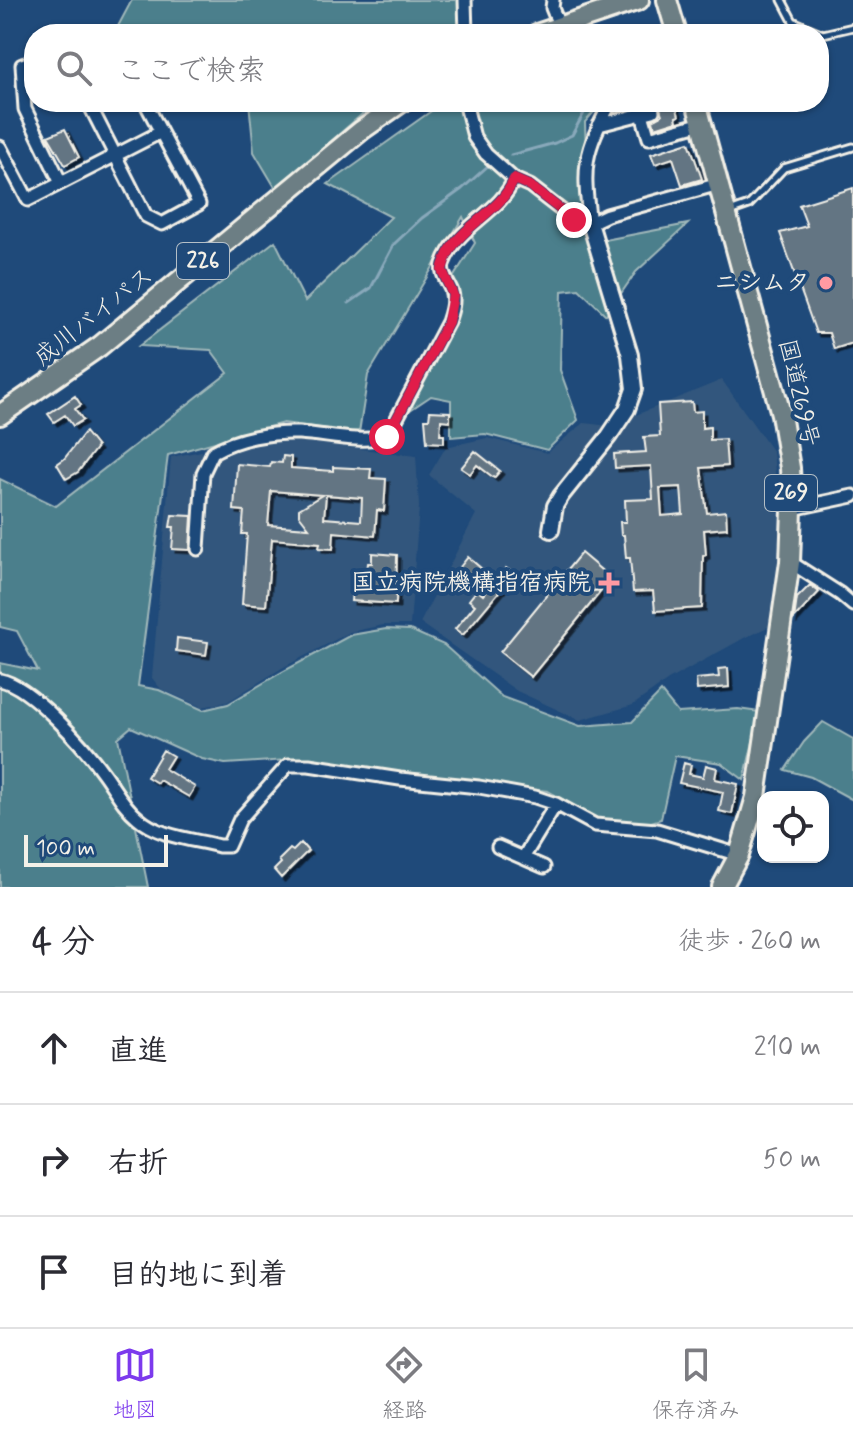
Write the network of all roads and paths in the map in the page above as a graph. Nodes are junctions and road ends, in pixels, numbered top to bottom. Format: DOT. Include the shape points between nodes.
graph roads {
  1 [pos="465,0"];
  2 [pos="553,0"];
  3 [pos="639,0"];
  4 [pos="667,0"];
  5 [pos="782,0"];
  6 [pos="466,24"];
  7 [pos="559,24"];
  8 [pos="562,24"];
  9 [pos="674,24"];
  10 [pos="800,24"];
  11 [pos="853,27"];
  12 [pos="829,33"];
  13 [pos="24,64"];
  14 [pos="24,94"];
  15 [pos="26,112"];
  16 [pos="93,112"];
  17 [pos="150,112"];
  18 [pos="388,112"];
  19 [pos="468,112"];
  20 [pos="606,112"];
  21 [pos="699,112"];
  22 [pos="702,123"];
  23 [pos="599,125"];
  24 [pos="161,132"];
  25 [pos="0,147"];
  26 [pos="853,147"];
  27 [pos="115,156"];
  28 [pos="514,179"];
  29 [pos="61,183"];
  30 [pos="719,184"];
  31 [pos="727,212"];
  32 [pos="590,223"];
  33 [pos="0,415"];
  34 [pos="853,496"];
  35 [pos="792,509"];
  36 [pos="551,530"];
  37 [pos="198,549"];
  38 [pos="790,562"];
  39 [pos="853,605"];
  40 [pos="0,680"];
  41 [pos="556,804"];
  42 [pos="498,847"];
  43 [pos="739,855"];
  44 [pos="523,858"];
  45 [pos="544,867"];
  46 [pos="722,887"];
  1 -- 6 [label="street"];
  2 -- 7 [label="street"];
  3 -- 8 [label="highway"];
  4 -- 9 [label="highway"];
  5 -- 10 [label="lane"];
  11 -- 12 [label="lane"];
  13 -- 14 [label="street"];
  15 -- 29 [label="street"];
  16 -- 27 [label="street"];
  17 -- 24 [label="street"];
  18 -- 33 [label="highway, 成川バイパス / 226" via="100,346"];
  19 -- 28 [label="street" via="474,137"];
  20 -- 23 [label="street"];
  21 -- 22 [label="highway, 国道269号 / 269"];
  22 -- 23 [label="street" via="649,138 648,112"];
  22 -- 30 [label="highway, 国道269号 / 269"];
  23 -- 32 [label="street" via="585,163"];
  24 -- 27 [label="street"];
  24 -- 27 [label="street" via="199,204 162,224 146,216"];
  25 -- 29 [label="street" via="28,200"];
  26 -- 31 [label="lane" via="784,168 749,205"];
  27 -- 29 [label="street"];
  28 -- 32 [label="street" via="574,220"];
  28 -- 37 [label="street" via="508,194 462,232 444,263 453,295 448,322 387,437 356,440 279,433 213,452 203,473"];
  30 -- 31 [label="highway, 国道269号 / 269"];
  30 -- 32 [label="street"];
  31 -- 35 [label="highway, 国道269号 / 269" via="785,431"];
  32 -- 36 [label="street" via="630,355 634,389 609,436 555,506"];
  34 -- 35 [label="street"];
  35 -- 38 [label="highway, 国道269号 / 269"];
  38 -- 39 [label="street"];
  38 -- 43 [label="highway, 国道269号 / 269" via="756,797"];
  40 -- 41 [label="street" via="13,682 66,730 138,819 154,830 219,846 228,846 240,819 288,765 479,787"];
  41 -- 43 [label="street" via="595,825 657,830"];
  41 -- 44 [label="street"];
  42 -- 44 [label="street"];
  43 -- 46 [label="highway, 国道269号 / 269"];
  44 -- 45 [label="street"];
}
